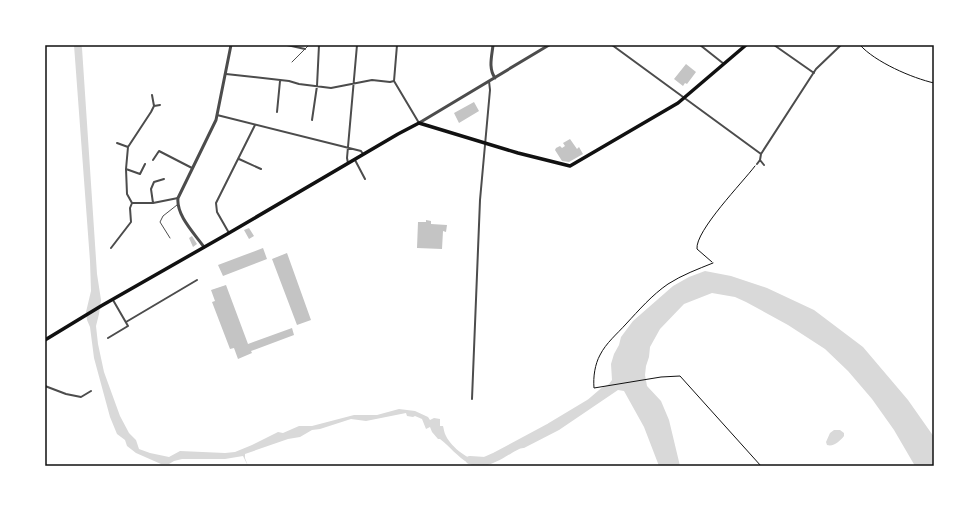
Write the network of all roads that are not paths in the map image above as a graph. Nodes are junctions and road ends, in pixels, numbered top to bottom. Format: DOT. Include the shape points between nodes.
graph roads {
  1 [pos="231,45"];
  2 [pos="287,45"];
  3 [pos="310,45"];
  4 [pos="319,45"];
  5 [pos="357,45"];
  6 [pos="397,45"];
  7 [pos="493,45"];
  8 [pos="549,45"];
  9 [pos="612,45"];
  10 [pos="700,45"];
  11 [pos="746,45"];
  12 [pos="774,45"];
  13 [pos="842,45"];
  14 [pos="305,49"];
  15 [pos="292,62"];
  16 [pos="725,64"];
  17 [pos="814,73"];
  18 [pos="224,74"];
  19 [pos="495,78"];
  20 [pos="280,81"];
  21 [pos="394,81"];
  22 [pos="489,81"];
  23 [pos="353,84"];
  24 [pos="317,86"];
  25 [pos="152,95"];
  26 [pos="685,98"];
  27 [pos="160,105"];
  28 [pos="154,106"];
  29 [pos="277,112"];
  30 [pos="217,115"];
  31 [pos="312,120"];
  32 [pos="419,123"];
  33 [pos="255,125"];
  34 [pos="117,143"];
  35 [pos="486,144"];
  36 [pos="128,147"];
  37 [pos="347,148"];
  38 [pos="363,154"];
  39 [pos="761,154"];
  40 [pos="239,159"];
  41 [pos="354,159"];
  42 [pos="153,160"];
  43 [pos="760,160"];
  44 [pos="348,163"];
  45 [pos="145,164"];
  46 [pos="757,164"];
  47 [pos="764,165"];
  48 [pos="126,169"];
  49 [pos="193,169"];
  50 [pos="261,169"];
  51 [pos="164,179"];
  52 [pos="365,179"];
  53 [pos="178,198"];
  54 [pos="153,202"];
  55 [pos="132,203"];
  56 [pos="177,204"];
  57 [pos="229,233"];
  58 [pos="170,238"];
  59 [pos="204,247"];
  60 [pos="111,248"];
  61 [pos="197,280"];
  62 [pos="113,300"];
  63 [pos="126,322"];
  64 [pos="108,338"];
  65 [pos="45,340"];
  66 [pos="45,386"];
  67 [pos="91,391"];
  68 [pos="472,399"];
  1 -- 18 [label="street"];
  2 -- 14 [label="street"];
  3 -- 14 [label="lane"];
  4 -- 24 [label="street"];
  5 -- 23 [label="street"];
  6 -- 21 [label="street"];
  7 -- 19 [label="street" via="491,67"];
  8 -- 19 [label="street"];
  9 -- 26 [label="street"];
  10 -- 16 [label="street"];
  11 -- 16 [label="main road"];
  12 -- 17 [label="street"];
  13 -- 17 [label="street"];
  14 -- 15 [label="lane"];
  16 -- 26 [label="main road"];
  17 -- 39 [label="street"];
  18 -- 20 [label="street"];
  18 -- 30 [label="street"];
  19 -- 22 [label="street"];
  20 -- 24 [label="street"];
  20 -- 29 [label="street"];
  21 -- 23 [label="street" via="372,80"];
  21 -- 32 [label="street"];
  22 -- 32 [label="street"];
  22 -- 35 [label="street"];
  23 -- 24 [label="street" via="334,88"];
  23 -- 37 [label="street"];
  24 -- 31 [label="street"];
  25 -- 28 [label="street"];
  26 -- 35 [label="main road" via="570,166"];
  26 -- 39 [label="street"];
  27 -- 28 [label="street"];
  28 -- 36 [label="street"];
  30 -- 33 [label="street"];
  30 -- 49 [label="street"];
  32 -- 35 [label="main road"];
  32 -- 38 [label="main road"];
  33 -- 37 [label="street"];
  33 -- 40 [label="street"];
  34 -- 36 [label="street"];
  35 -- 68 [label="street" via="480,200"];
  36 -- 48 [label="street"];
  37 -- 38 [label="street" via="361,151"];
  37 -- 44 [label="street"];
  38 -- 41 [label="main road"];
  39 -- 43 [label="street"];
  40 -- 50 [label="street"];
  40 -- 57 [label="street" via="216,203 217,212"];
  41 -- 44 [label="main road"];
  41 -- 52 [label="street"];
  42 -- 49 [label="street" via="159,151"];
  43 -- 46 [label="street"];
  43 -- 47 [label="street"];
  44 -- 57 [label="main road"];
  45 -- 48 [label="street" via="140,174"];
  48 -- 55 [label="street" via="127,194"];
  49 -- 53 [label="street"];
  51 -- 54 [label="street" via="154,182 151,189"];
  53 -- 54 [label="street"];
  53 -- 56 [label="street"];
  54 -- 55 [label="street"];
  55 -- 60 [label="street" via="131,222"];
  56 -- 58 [label="lane" via="160,222"];
  56 -- 59 [label="street"];
  57 -- 59 [label="main road"];
  59 -- 62 [label="main road"];
  61 -- 63 [label="street"];
  62 -- 63 [label="street"];
  62 -- 65 [label="main road"];
  63 -- 64 [label="street" via="128,326"];
  66 -- 67 [label="street" via="81,397"];
}
